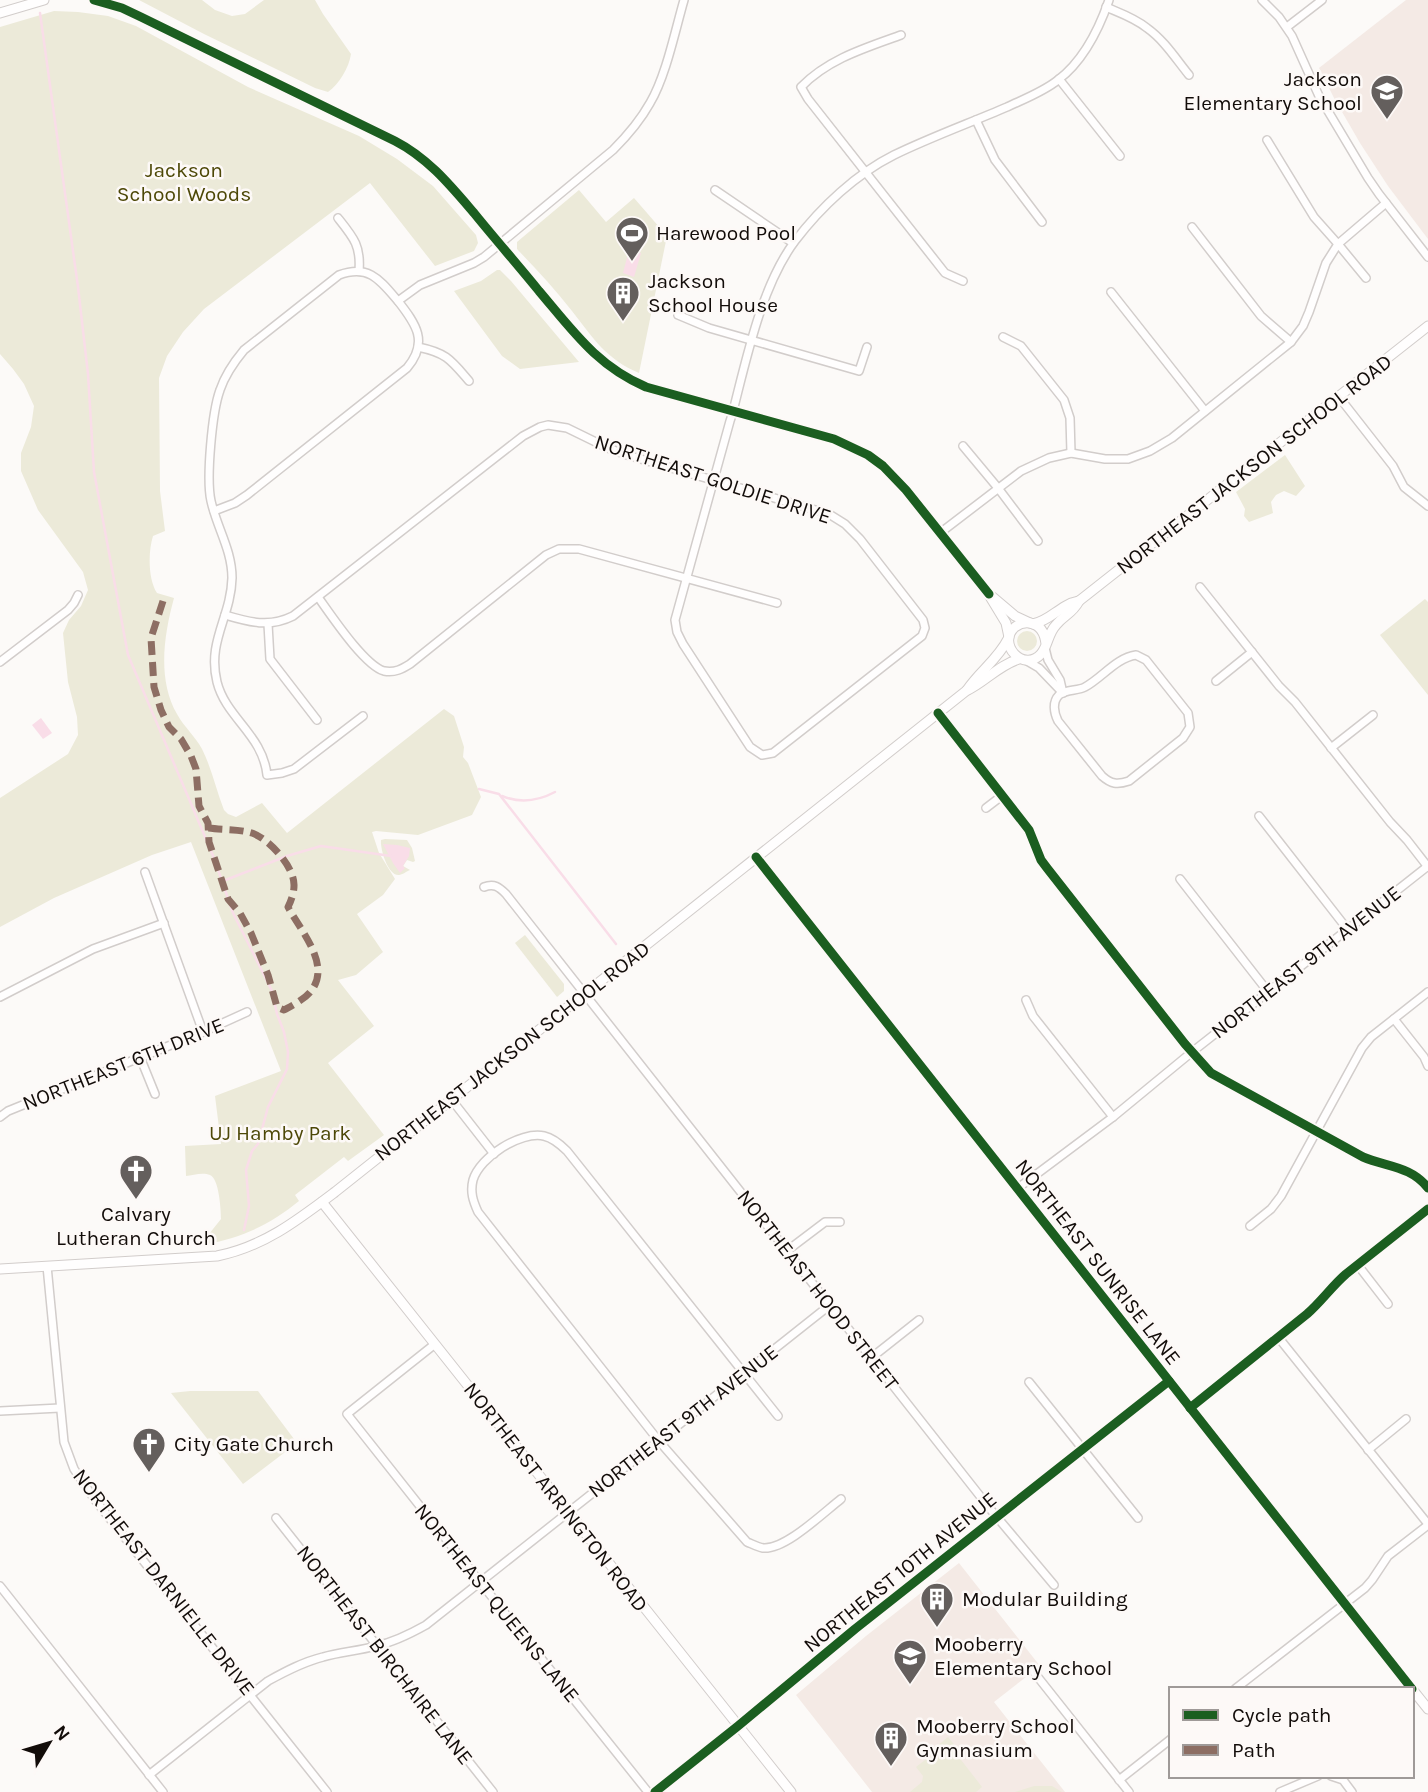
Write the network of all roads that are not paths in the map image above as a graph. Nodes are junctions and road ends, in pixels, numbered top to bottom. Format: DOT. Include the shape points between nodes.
graph roads {
  1 [pos="44,0"];
  2 [pos="94,0"];
  3 [pos="684,0"];
  4 [pos="1262,0"];
  5 [pos="1322,0"];
  6 [pos="1107,4"];
  7 [pos="0,13"];
  8 [pos="1287,27"];
  9 [pos="901,34"];
  10 [pos="1189,75"];
  11 [pos="1059,79"];
  12 [pos="976,120"];
  13 [pos="1267,140"];
  14 [pos="1119,156"];
  15 [pos="865,172"];
  16 [pos="715,190"];
  17 [pos="1386,203"];
  18 [pos="338,218"];
  19 [pos="1042,222"];
  20 [pos="1192,227"];
  21 [pos="793,243"];
  22 [pos="1338,244"];
  23 [pos="500,245"];
  24 [pos="1428,257"];
  25 [pos="359,271"];
  26 [pos="1366,278"];
  27 [pos="963,281"];
  28 [pos="1111,292"];
  29 [pos="398,301"];
  30 [pos="677,315"];
  31 [pos="1428,326"];
  32 [pos="1003,337"];
  33 [pos="751,340"];
  34 [pos="1291,342"];
  35 [pos="418,347"];
  36 [pos="867,347"];
  37 [pos="469,382"];
  38 [pos="1339,397"];
  39 [pos="733,411"];
  40 [pos="1205,411"];
  41 [pos="963,446"];
  42 [pos="1071,453"];
  43 [pos="714,480"];
  44 [pos="998,488"];
  45 [pos="1428,506"];
  46 [pos="214,511"];
  47 [pos="940,533"];
  48 [pos="1038,541"];
  49 [pos="686,578"];
  50 [pos="1200,587"];
  51 [pos="989,594"];
  52 [pos="78,595"];
  53 [pos="318,597"];
  54 [pos="1079,601"];
  55 [pos="777,603"];
  56 [pos="225,615"];
  57 [pos="1032,623"];
  58 [pos="268,624"];
  59 [pos="1009,638"];
  60 [pos="1045,645"];
  61 [pos="1252,652"];
  62 [pos="1023,659"];
  63 [pos="0,662"];
  64 [pos="1216,681"];
  65 [pos="966,691"];
  66 [pos="1063,693"];
  67 [pos="938,713"];
  68 [pos="1373,715"];
  69 [pos="363,716"];
  70 [pos="317,720"];
  71 [pos="1331,748"];
  72 [pos="1003,795"];
  73 [pos="986,808"];
  74 [pos="1259,816"];
  75 [pos="756,857"];
  76 [pos="1428,866"];
  77 [pos="145,872"];
  78 [pos="1180,879"];
  79 [pos="484,887"];
  80 [pos="164,923"];
  81 [pos="1348,930"];
  82 [pos="1428,992"];
  83 [pos="585,993"];
  84 [pos="1269,993"];
  85 [pos="0,997"];
  86 [pos="1026,1000"];
  87 [pos="247,1012"];
  88 [pos="1394,1019"];
  89 [pos="203,1032"];
  90 [pos="1192,1052"];
  91 [pos="140,1057"];
  92 [pos="1428,1066"];
  93 [pos="155,1094"];
  94 [pos="452,1099"];
  95 [pos="0,1117"];
  96 [pos="1113,1117"];
  97 [pos="1316,1131"];
  98 [pos="494,1154"];
  99 [pos="1018,1188"];
  100 [pos="1428,1188"];
  101 [pos="322,1202"];
  102 [pos="1428,1209"];
  103 [pos="840,1222"];
  104 [pos="1250,1226"];
  105 [pos="788,1250"];
  106 [pos="1357,1265"];
  107 [pos="47,1266"];
  108 [pos="0,1269"];
  109 [pos="1388,1304"];
  110 [pos="830,1305"];
  111 [pos="919,1320"];
  112 [pos="1278,1337"];
  113 [pos="435,1344"];
  114 [pos="871,1358"];
  115 [pos="742,1373"];
  116 [pos="1169,1381"];
  117 [pos="1030,1382"];
  118 [pos="60,1408"];
  119 [pos="1190,1408"];
  120 [pos="0,1411"];
  121 [pos="778,1416"];
  122 [pos="1406,1419"];
  123 [pos="658,1440"];
  124 [pos="1084,1449"];
  125 [pos="1368,1450"];
  126 [pos="841,1499"];
  127 [pos="569,1512"];
  128 [pos="997,1517"];
  129 [pos="276,1518"];
  130 [pos="1138,1518"];
  131 [pos="1428,1525"];
  132 [pos="480,1582"];
  133 [pos="1054,1585"];
  134 [pos="1,1590"];
  135 [pos="1345,1603"];
  136 [pos="377,1646"];
  137 [pos="1033,1671"];
  138 [pos="1239,1687"];
  139 [pos="1410,1687"];
  140 [pos="1414,1692"];
  141 [pos="250,1696"];
  142 [pos="1428,1709"];
  143 [pos="738,1726"];
  144 [pos="1169,1741"];
  145 [pos="149,1775"];
  146 [pos="1313,1778"];
  147 [pos="1337,1778"];
  148 [pos="1119,1780"];
  149 [pos="163,1792"];
  150 [pos="327,1792"];
  151 [pos="493,1792"];
  152 [pos="648,1792"];
  153 [pos="655,1792"];
  154 [pos="791,1792"];
  155 [pos="1129,1792"];
  156 [pos="1280,1792"];
  157 [pos="1353,1792"];
  1 -- 7 [label="street"];
  2 -- 23 [label="street" via="131,13 404,146 439,173"];
  3 -- 23 [label="street" via="660,81 640,118 613,150"];
  4 -- 8 [label="street"];
  5 -- 8 [label="street"];
  6 -- 10 [label="street" via="1149,28"];
  6 -- 11 [label="street" via="1093,38"];
  8 -- 17 [label="street" via="1321,101"];
  9 -- 15 [label="street" via="831,63 801,87"];
  11 -- 12 [label="street"];
  11 -- 14 [label="street"];
  12 -- 15 [label="street"];
  12 -- 19 [label="street" via="995,160"];
  13 -- 22 [label="street" via="1314,217"];
  15 -- 21 [label="street"];
  15 -- 27 [label="street" via="945,273"];
  16 -- 21 [label="street"];
  17 -- 22 [label="street"];
  17 -- 24 [label="street"];
  18 -- 25 [label="street" via="359,249"];
  20 -- 34 [label="street" via="1261,316"];
  21 -- 33 [label="street"];
  22 -- 26 [label="street"];
  22 -- 34 [label="street" via="1326,262 1303,326"];
  23 -- 29 [label="street"];
  23 -- 39 [label="street" via="604,363 646,387"];
  25 -- 29 [label="street" via="378,278"];
  25 -- 46 [label="street" via="335,276 244,349 229,370 218,394 214,424 209,478"];
  28 -- 40 [label="street"];
  29 -- 35 [label="street" via="413,320"];
  30 -- 33 [label="street"];
  31 -- 38 [label="street, NORTHEAST JACKSON SCHOOL ROAD"];
  32 -- 42 [label="street" via="1021,346 1064,400 1070,418"];
  33 -- 36 [label="street" via="859,370"];
  33 -- 39 [label="street"];
  34 -- 40 [label="street"];
  35 -- 37 [label="street" via="447,357"];
  35 -- 46 [label="street" via="414,360 384,387 247,495"];
  38 -- 45 [label="street" via="1404,487"];
  38 -- 54 [label="street, NORTHEAST JACKSON SCHOOL ROAD"];
  39 -- 43 [label="street"];
  39 -- 47 [label="street" via="834,439 868,455 898,482"];
  40 -- 42 [label="street" via="1172,438 1128,459"];
  41 -- 44 [label="street"];
  42 -- 44 [label="street" via="1021,471"];
  43 -- 49 [label="street"];
  43 -- 49 [label="street, NORTHEAST GOLDIE DRIVE" via="837,518 860,539 925,628 922,636 784,745 762,755 750,747 677,632 675,620"];
  43 -- 53 [label="street, NORTHEAST GOLDIE DRIVE" via="627,455 567,428 540,427"];
  44 -- 47 [label="street"];
  44 -- 48 [label="street"];
  46 -- 56 [label="street" via="232,568"];
  47 -- 51 [label="street"];
  49 -- 53 [label="street" via="579,549 559,549 398,671 375,667"];
  49 -- 55 [label="street"];
  50 -- 61 [label="street"];
  51 -- 57 [label="street" via="1015,616"];
  51 -- 59 [label="street"];
  52 -- 63 [label="street" via="68,610"];
  53 -- 58 [label="street, NORTHEAST GOLDIE DRIVE" via="286,620"];
  54 -- 57 [label="street, NORTHEAST JACKSON SCHOOL ROAD"];
  54 -- 60 [label="street, NORTHEAST JACKSON SCHOOL ROAD" via="1056,625"];
  56 -- 58 [label="street"];
  56 -- 69 [label="street" via="215,644 217,682 226,703 264,757 267,775 294,769"];
  57 -- 59 [label="street" via="1019,624"];
  57 -- 60 [label="street" via="1043,632"];
  58 -- 70 [label="street" via="270,659"];
  59 -- 62 [label="street" via="1011,650"];
  59 -- 65 [label="street, NORTHEAST JACKSON SCHOOL ROAD"];
  60 -- 62 [label="street" via="1038,657"];
  60 -- 66 [label="street"];
  61 -- 64 [label="street"];
  61 -- 71 [label="street"];
  62 -- 65 [label="street, NORTHEAST JACKSON SCHOOL ROAD" via="1004,665"];
  62 -- 66 [label="street" via="1039,668"];
  65 -- 67 [label="street, NORTHEAST JACKSON SCHOOL ROAD"];
  66 -- 66 [label="street" via="1056,700 1055,714 1110,783 1129,781 1183,738 1190,727 1188,713 1142,656 1122,659 1084,688"];
  67 -- 72 [label="street"];
  67 -- 75 [label="street, NORTHEAST JACKSON SCHOOL ROAD"];
  68 -- 71 [label="street"];
  71 -- 76 [label="street"];
  72 -- 73 [label="street"];
  72 -- 90 [label="street" via="1029,830 1046,868"];
  74 -- 81 [label="street"];
  75 -- 83 [label="street, NORTHEAST JACKSON SCHOOL ROAD"];
  75 -- 99 [label="street, NORTHEAST SUNRISE LANE"];
  76 -- 81 [label="street, NORTHEAST 9TH AVENUE"];
  77 -- 80 [label="street"];
  78 -- 84 [label="street"];
  79 -- 83 [label="street, NORTHEAST HOOD STREET" via="498,886 506,894"];
  80 -- 85 [label="street" via="93,949"];
  80 -- 89 [label="street"];
  81 -- 84 [label="street, NORTHEAST 9TH AVENUE"];
  82 -- 88 [label="street"];
  83 -- 94 [label="street, NORTHEAST JACKSON SCHOOL ROAD"];
  83 -- 105 [label="street, NORTHEAST HOOD STREET"];
  84 -- 90 [label="street, NORTHEAST 9TH AVENUE"];
  86 -- 96 [label="street" via="1033,1016"];
  87 -- 89 [label="street, NORTHEAST 6TH DRIVE"];
  88 -- 92 [label="street"];
  88 -- 97 [label="street" via="1362,1048"];
  89 -- 91 [label="street, NORTHEAST 6TH DRIVE"];
  90 -- 96 [label="street, NORTHEAST 9TH AVENUE"];
  90 -- 97 [label="street" via="1212,1073"];
  91 -- 93 [label="street"];
  91 -- 95 [label="street, NORTHEAST 6TH DRIVE"];
  94 -- 98 [label="street"];
  94 -- 101 [label="street, NORTHEAST JACKSON SCHOOL ROAD"];
  96 -- 99 [label="street, NORTHEAST 9TH AVENUE"];
  97 -- 100 [label="street" via="1363,1157 1409,1171"];
  97 -- 104 [label="street" via="1281,1196"];
  98 -- 115 [label="street" via="526,1136 544,1136 560,1144"];
  98 -- 123 [label="street" via="473,1181 472,1197 478,1212"];
  99 -- 116 [label="street, NORTHEAST SUNRISE LANE"];
  101 -- 107 [label="street, NORTHEAST JACKSON SCHOOL ROAD" via="275,1235 225,1254"];
  101 -- 113 [label="street, NORTHEAST ARRINGTON ROAD"];
  102 -- 106 [label="street"];
  103 -- 105 [label="street" via="825,1222"];
  105 -- 110 [label="street, NORTHEAST HOOD STREET"];
  106 -- 109 [label="street"];
  106 -- 112 [label="street"];
  107 -- 108 [label="street, NORTHEAST JACKSON SCHOOL ROAD"];
  107 -- 118 [label="street, NORTHEAST DARNIELLE DRIVE"];
  110 -- 114 [label="street, NORTHEAST HOOD STREET"];
  110 -- 115 [label="street, NORTHEAST 9TH AVENUE"];
  111 -- 114 [label="street"];
  112 -- 119 [label="street"];
  112 -- 125 [label="street"];
  113 -- 127 [label="street, NORTHEAST ARRINGTON ROAD"];
  113 -- 132 [label="street, NORTHEAST QUEENS LANE" via="347,1414"];
  114 -- 128 [label="street, NORTHEAST HOOD STREET"];
  115 -- 121 [label="street"];
  115 -- 123 [label="street, NORTHEAST 9TH AVENUE"];
  116 -- 119 [label="street, NORTHEAST SUNRISE LANE"];
  116 -- 124 [label="street, NORTHEAST 10TH AVENUE"];
  117 -- 124 [label="street"];
  118 -- 120 [label="street"];
  118 -- 141 [label="street, NORTHEAST DARNIELLE DRIVE" via="64,1442 83,1483"];
  119 -- 135 [label="street, NORTHEAST SUNRISE LANE"];
  122 -- 125 [label="street"];
  123 -- 126 [label="street" via="737,1532 762,1548 789,1540"];
  123 -- 127 [label="street, NORTHEAST 9TH AVENUE"];
  124 -- 128 [label="street, NORTHEAST 10TH AVENUE"];
  124 -- 130 [label="street"];
  125 -- 131 [label="street"];
  127 -- 132 [label="street, NORTHEAST 9TH AVENUE"];
  127 -- 143 [label="street, NORTHEAST ARRINGTON ROAD"];
  128 -- 133 [label="street, NORTHEAST HOOD STREET"];
  128 -- 143 [label="street, NORTHEAST 10TH AVENUE"];
  129 -- 136 [label="street, NORTHEAST BIRCHAIRE LANE"];
  131 -- 135 [label="street" via="1388,1556 1365,1588"];
  132 -- 136 [label="street, NORTHEAST 9TH AVENUE" via="426,1625"];
  132 -- 152 [label="street, NORTHEAST QUEENS LANE"];
  134 -- 145 [label="street"];
  135 -- 138 [label="street"];
  135 -- 139 [label="street, NORTHEAST SUNRISE LANE"];
  136 -- 141 [label="street, NORTHEAST 9TH AVENUE" via="301,1664"];
  136 -- 151 [label="street, NORTHEAST BIRCHAIRE LANE"];
  137 -- 148 [label="street"];
  140 -- 142 [label="street, NORTHEAST SUNRISE LANE"];
  141 -- 145 [label="street, NORTHEAST 9TH AVENUE"];
  141 -- 150 [label="street, NORTHEAST DARNIELLE DRIVE"];
  143 -- 153 [label="street, NORTHEAST 10TH AVENUE"];
  143 -- 154 [label="street, NORTHEAST ARRINGTON ROAD"];
  144 -- 148 [label="street"];
  145 -- 149 [label="street"];
  146 -- 156 [label="street"];
  147 -- 157 [label="street"];
  148 -- 155 [label="street"];
}
